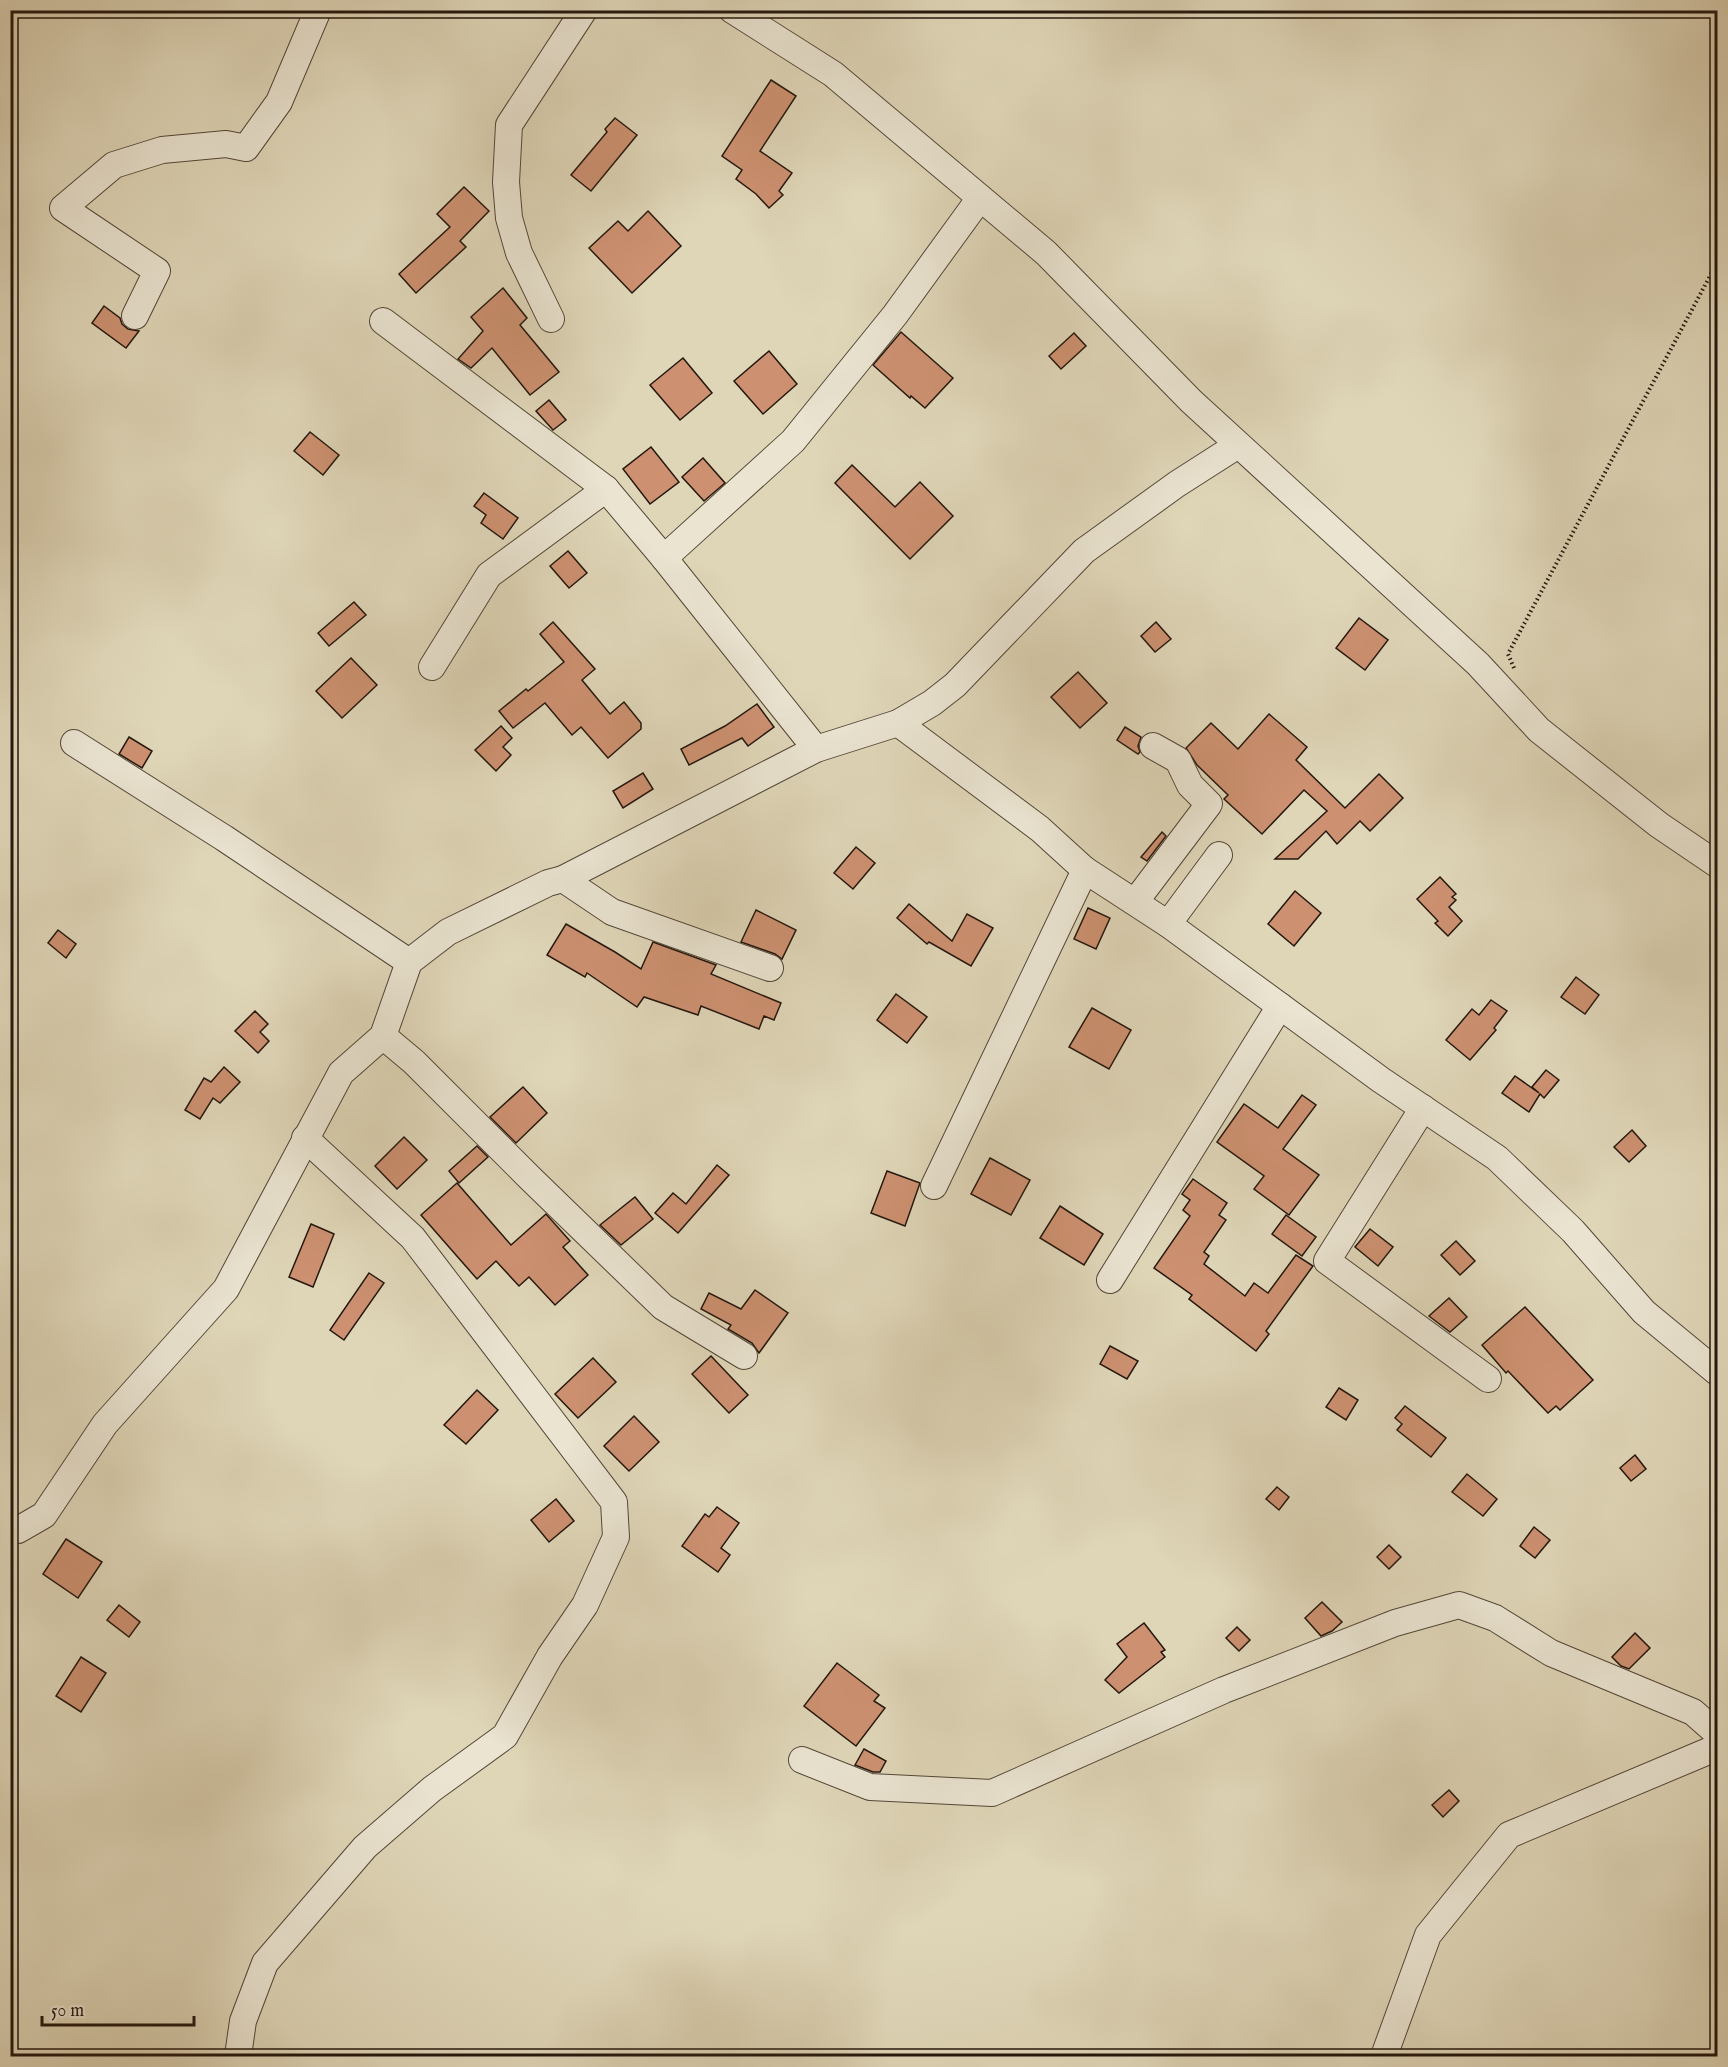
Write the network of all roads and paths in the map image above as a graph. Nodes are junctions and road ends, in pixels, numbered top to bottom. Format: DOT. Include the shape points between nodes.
graph roads {
  1 [pos="318,10"];
  2 [pos="584,10"];
  3 [pos="732,10"];
  4 [pos="980,198"];
  5 [pos="1718,261"];
  6 [pos="135,316"];
  7 [pos="551,319"];
  8 [pos="383,321"];
  9 [pos="1238,445"];
  10 [pos="606,489"];
  11 [pos="664,558"];
  12 [pos="432,667"];
  13 [pos="1517,676"];
  14 [pos="898,723"];
  15 [pos="74,742"];
  16 [pos="1153,746"];
  17 [pos="816,749"];
  18 [pos="1219,855"];
  19 [pos="1718,865"];
  20 [pos="1085,870"];
  21 [pos="563,879"];
  22 [pos="1135,902"];
  23 [pos="1168,924"];
  24 [pos="409,962"];
  25 [pos="770,968"];
  26 [pos="1280,1006"];
  27 [pos="383,1036"];
  28 [pos="1423,1108"];
  29 [pos="305,1138"];
  30 [pos="934,1186"];
  31 [pos="1110,1280"];
  32 [pos="744,1356"];
  33 [pos="1718,1373"];
  34 [pos="1488,1379"];
  35 [pos="18,1530"];
  36 [pos="1718,1734"];
  37 [pos="1718,1747"];
  38 [pos="802,1760"];
  39 [pos="238,2056"];
  40 [pos="1384,2056"];
  1 -- 6 [label="street" via="279,102 246,148 226,144 162,150 114,165 63,208 157,271"];
  2 -- 7 [label="street" via="509,124 509,218 519,253"];
  3 -- 4 [label="street" via="833,74"];
  4 -- 9 [label="street" via="1046,253"];
  4 -- 11 [label="street" via="895,315 793,441"];
  5 -- 13 [label="path" via="1508,654"];
  8 -- 10 [label="street"];
  9 -- 14 [label="street" via="1084,551 955,684"];
  9 -- 19 [label="street" via="1478,664 1539,730 1659,825"];
  10 -- 11 [label="street"];
  10 -- 12 [label="street" via="489,575"];
  11 -- 17 [label="street"];
  14 -- 17 [label="street"];
  14 -- 20 [label="street" via="1040,829"];
  15 -- 24 [label="street"];
  16 -- 22 [label="street" via="1178,760 1190,785 1209,804"];
  17 -- 21 [label="street"];
  18 -- 23 [label="street"];
  20 -- 22 [label="street"];
  20 -- 30 [label="street"];
  21 -- 24 [label="street" via="448,932"];
  21 -- 25 [label="street" via="612,912"];
  22 -- 23 [label="street"];
  23 -- 26 [label="street"];
  24 -- 27 [label="street"];
  26 -- 28 [label="street"];
  26 -- 31 [label="street"];
  27 -- 29 [label="street" via="342,1073"];
  27 -- 32 [label="street" via="663,1307"];
  28 -- 33 [label="street" via="1497,1158 1573,1231 1644,1312"];
  28 -- 34 [label="street" via="1327,1261"];
  29 -- 35 [label="street" via="226,1289 105,1424 44,1515"];
  29 -- 39 [label="street" via="413,1238 614,1502 616,1538 585,1605 550,1656 505,1736 432,1789 365,1847 265,1963 243,2021"];
  36 -- 38 [label="street" via="1693,1712 1551,1653 1495,1618 1459,1605 1395,1623 1224,1690 992,1793 870,1787"];
  37 -- 40 [label="street" via="1509,1835 1428,1935"];
}
